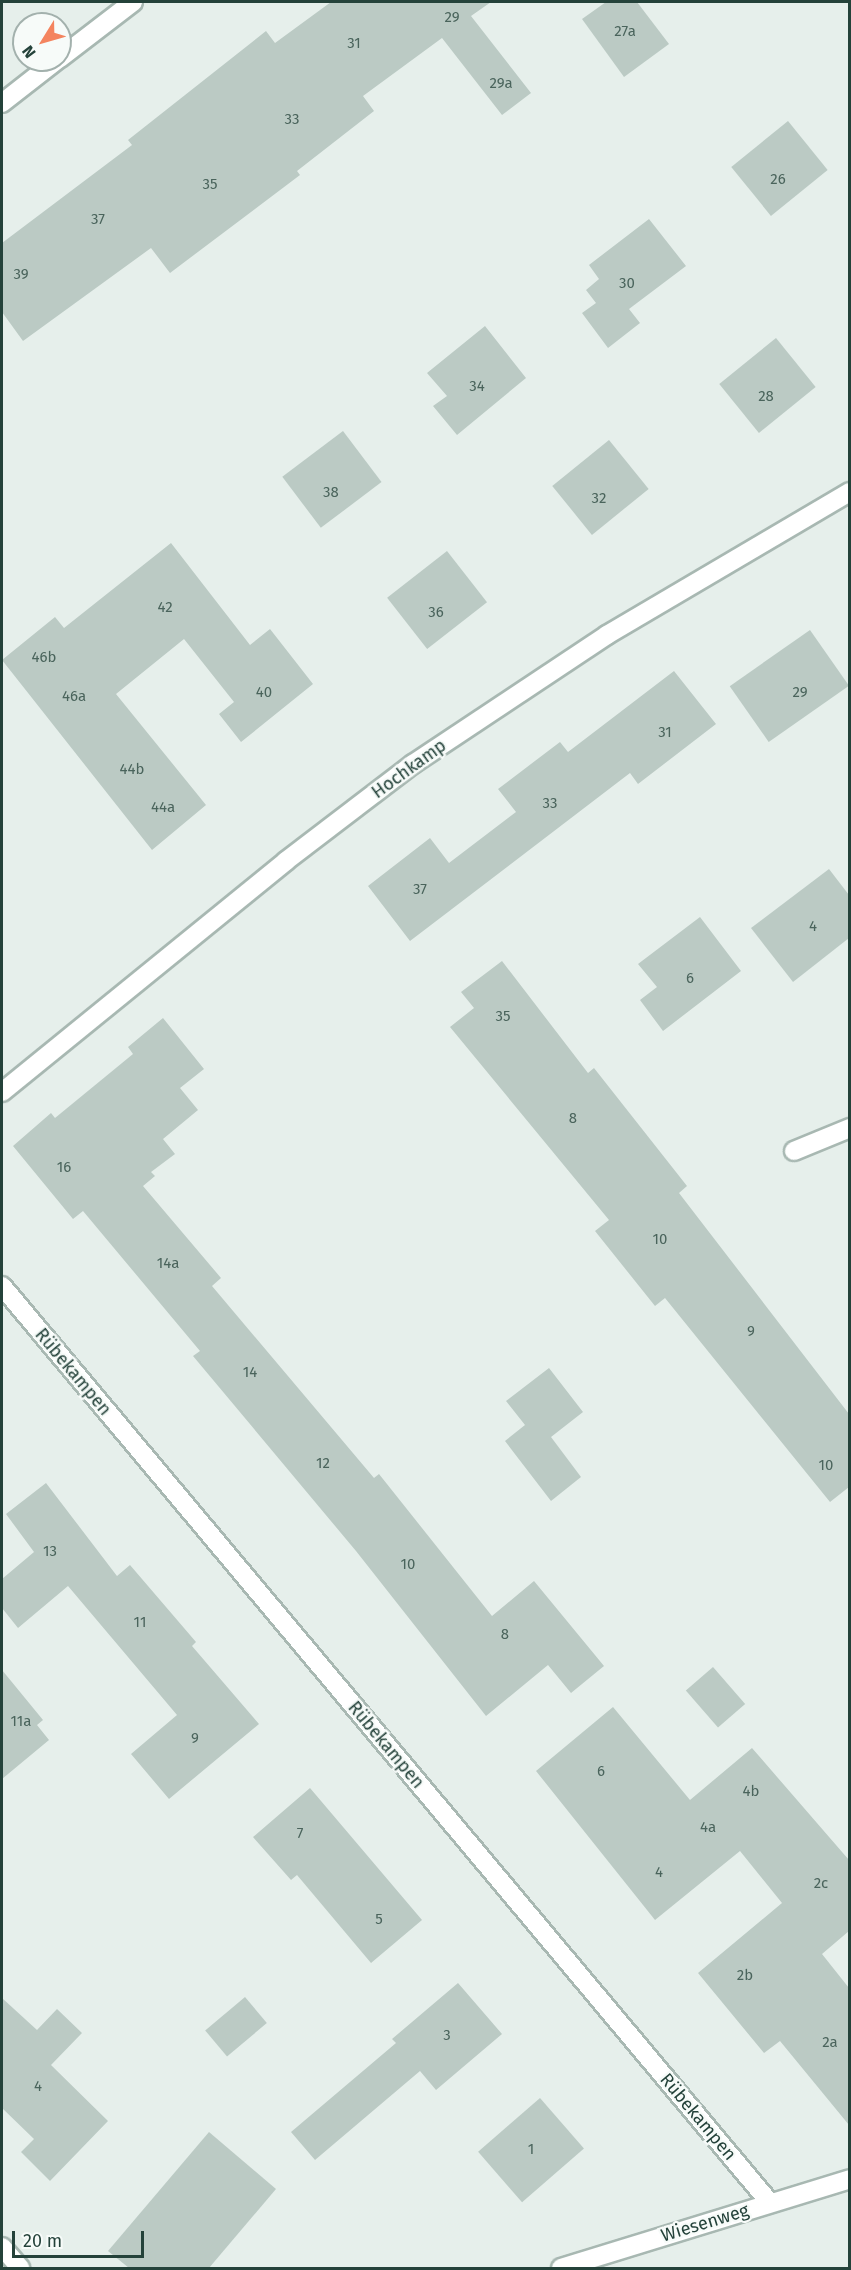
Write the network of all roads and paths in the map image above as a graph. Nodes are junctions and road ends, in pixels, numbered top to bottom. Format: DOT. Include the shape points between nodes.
graph roads {
  1 [pos="133,2"];
  2 [pos="72,49"];
  3 [pos="42,72"];
  4 [pos="2,103"];
  5 [pos="849,492"];
  6 [pos="2,1092"];
  7 [pos="849,1128"];
  8 [pos="794,1151"];
  9 [pos="2,1286"];
  10 [pos="849,2178"];
  11 [pos="770,2203"];
  12 [pos="2,2247"];
  13 [pos="20,2268"];
  14 [pos="561,2268"];
  1 -- 2 [label="street"];
  3 -- 4 [label="street"];
  5 -- 6 [label="street, Hochkamp" via="607,635 413,764 277,868"];
  7 -- 8 [label="street"];
  9 -- 11 [label="street, Rübekampen"];
  10 -- 11 [label="street, Wiesenweg"];
  11 -- 14 [label="street, Wiesenweg"];
  12 -- 13 [label="street"];
}
